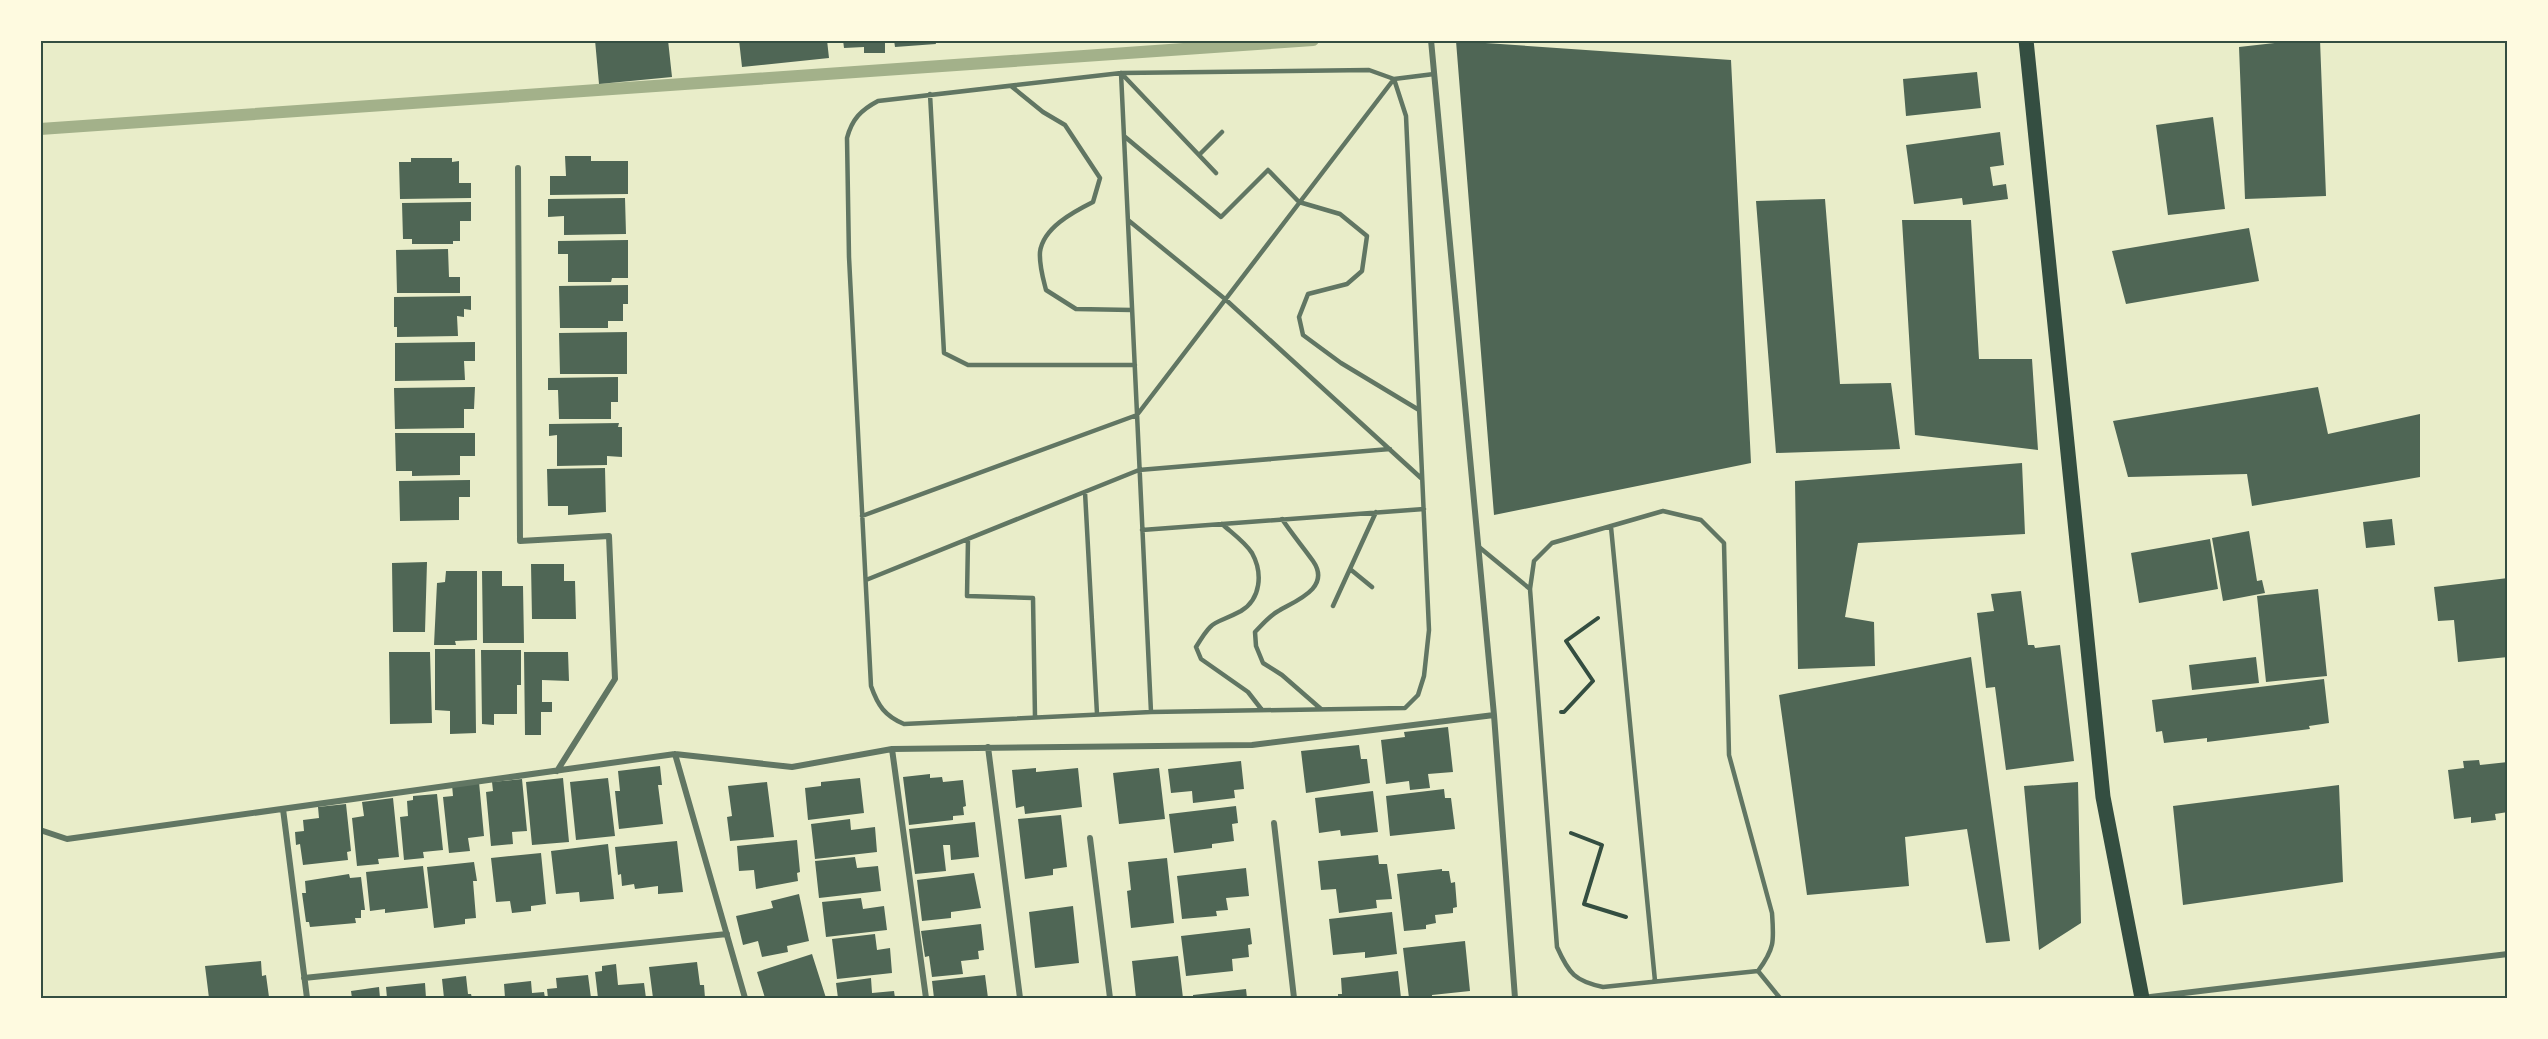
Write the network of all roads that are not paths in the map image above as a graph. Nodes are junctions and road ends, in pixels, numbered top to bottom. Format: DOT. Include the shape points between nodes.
graph roads {
  1 [pos="1431,40"];
  2 [pos="2026,40"];
  3 [pos="1121,73"];
  4 [pos="1434,75"];
  5 [pos="1394,79"];
  6 [pos="1011,86"];
  7 [pos="930,94"];
  8 [pos="1222,132"];
  9 [pos="1124,136"];
  10 [pos="1198,155"];
  11 [pos="518,168"];
  12 [pos="1216,173"];
  13 [pos="1299,202"];
  14 [pos="1128,220"];
  15 [pos="1224,299"];
  16 [pos="1132,310"];
  17 [pos="1135,364"];
  18 [pos="1419,410"];
  19 [pos="1137,415"];
  20 [pos="1390,449"];
  21 [pos="1139,470"];
  22 [pos="1422,478"];
  23 [pos="1085,492"];
  24 [pos="1424,509"];
  25 [pos="1376,512"];
  26 [pos="862,516"];
  27 [pos="1282,519"];
  28 [pos="1222,524"];
  29 [pos="1611,527"];
  30 [pos="1142,530"];
  31 [pos="968,539"];
  32 [pos="1478,547"];
  33 [pos="1350,569"];
  34 [pos="866,580"];
  35 [pos="1372,586"];
  36 [pos="1530,589"];
  37 [pos="1333,606"];
  38 [pos="1262,710"];
  39 [pos="1321,710"];
  40 [pos="1151,712"];
  41 [pos="1097,714"];
  42 [pos="1494,715"];
  43 [pos="1035,717"];
  44 [pos="987,747"];
  45 [pos="892,749"];
  46 [pos="675,754"];
  47 [pos="557,771"];
  48 [pos="283,808"];
  49 [pos="1274,823"];
  50 [pos="40,830"];
  51 [pos="1090,838"];
  52 [pos="727,934"];
  53 [pos="2508,954"];
  54 [pos="1758,970"];
  55 [pos="304,978"];
  56 [pos="1655,981"];
  57 [pos="2142,998"];
  58 [pos="307,999"];
  59 [pos="746,999"];
  60 [pos="926,999"];
  61 [pos="1020,999"];
  62 [pos="1110,999"];
  63 [pos="1294,999"];
  64 [pos="1515,999"];
  65 [pos="1780,999"];
  1 -- 4 [label="street"];
  2 -- 57 [label="main road" via="2103,797"];
  3 -- 5 [label="lane" via="1369,70"];
  3 -- 6 [label="lane"];
  3 -- 9 [label="lane"];
  3 -- 10 [label="lane"];
  4 -- 5 [label="lane"];
  4 -- 32 [label="street"];
  5 -- 13 [label="lane"];
  5 -- 18 [label="lane" via="1406,116"];
  6 -- 7 [label="lane"];
  6 -- 16 [label="lane" via="1065,125 1100,178 1093,202 1071,213 1048,235 1040,251 1046,290 1077,309"];
  7 -- 17 [label="lane" via="944,353 968,365"];
  7 -- 26 [label="lane" via="878,101 862,110 851,124 847,138"];
  8 -- 10 [label="lane"];
  9 -- 13 [label="lane" via="1221,217 1268,170"];
  9 -- 14 [label="lane"];
  10 -- 12 [label="lane"];
  11 -- 47 [label="street" via="520,541 609,536 615,679"];
  13 -- 15 [label="lane"];
  13 -- 18 [label="lane" via="1340,214 1367,236 1362,271 1347,284 1308,294 1299,316 1303,336"];
  14 -- 15 [label="lane"];
  14 -- 16 [label="lane"];
  15 -- 19 [label="lane"];
  15 -- 20 [label="lane"];
  16 -- 17 [label="lane"];
  17 -- 19 [label="lane"];
  18 -- 22 [label="lane"];
  19 -- 21 [label="lane"];
  19 -- 26 [label="lane"];
  20 -- 21 [label="lane"];
  20 -- 22 [label="lane"];
  21 -- 23 [label="lane"];
  21 -- 30 [label="lane"];
  22 -- 24 [label="lane"];
  23 -- 31 [label="lane"];
  23 -- 41 [label="lane"];
  24 -- 25 [label="lane"];
  24 -- 39 [label="lane" via="1429,630 1419,695 1405,708"];
  25 -- 27 [label="lane"];
  25 -- 33 [label="lane"];
  26 -- 34 [label="lane"];
  27 -- 28 [label="lane"];
  27 -- 39 [label="lane" via="1314,561 1318,583 1300,601 1270,616 1255,632 1256,646 1263,663"];
  28 -- 30 [label="lane"];
  28 -- 38 [label="lane" via="1252,553 1259,586 1256,597 1242,610 1213,622 1196,647 1201,659 1248,692"];
  29 -- 36 [label="lane" via="1552,543 1534,561"];
  29 -- 54 [label="lane" via="1663,511 1701,520 1724,543 1729,755 1772,913 1772,952"];
  29 -- 56 [label="lane"];
  30 -- 40 [label="lane"];
  31 -- 34 [label="lane"];
  31 -- 43 [label="lane" via="967,596 1033,598"];
  32 -- 36 [label="lane"];
  32 -- 42 [label="street"];
  33 -- 35 [label="lane"];
  33 -- 37 [label="lane"];
  34 -- 43 [label="lane" via="871,686 877,704 889,718 904,724"];
  36 -- 56 [label="lane" via="1557,948 1565,966 1581,982 1604,987"];
  38 -- 39 [label="lane"];
  38 -- 40 [label="lane"];
  40 -- 41 [label="lane"];
  41 -- 43 [label="lane"];
  42 -- 44 [label="street" via="1252,745"];
  42 -- 64 [label="street"];
  44 -- 45 [label="street"];
  44 -- 61 [label="street"];
  45 -- 46 [label="street" via="792,767"];
  45 -- 60 [label="street"];
  46 -- 47 [label="street"];
  46 -- 52 [label="street"];
  47 -- 48 [label="street"];
  48 -- 50 [label="street" via="67,839"];
  48 -- 55 [label="street"];
  49 -- 63 [label="street"];
  51 -- 62 [label="street"];
  52 -- 55 [label="street"];
  52 -- 59 [label="street"];
  53 -- 57 [label="street"];
  54 -- 56 [label="lane"];
  54 -- 65 [label="lane"];
  55 -- 58 [label="street"];
}
